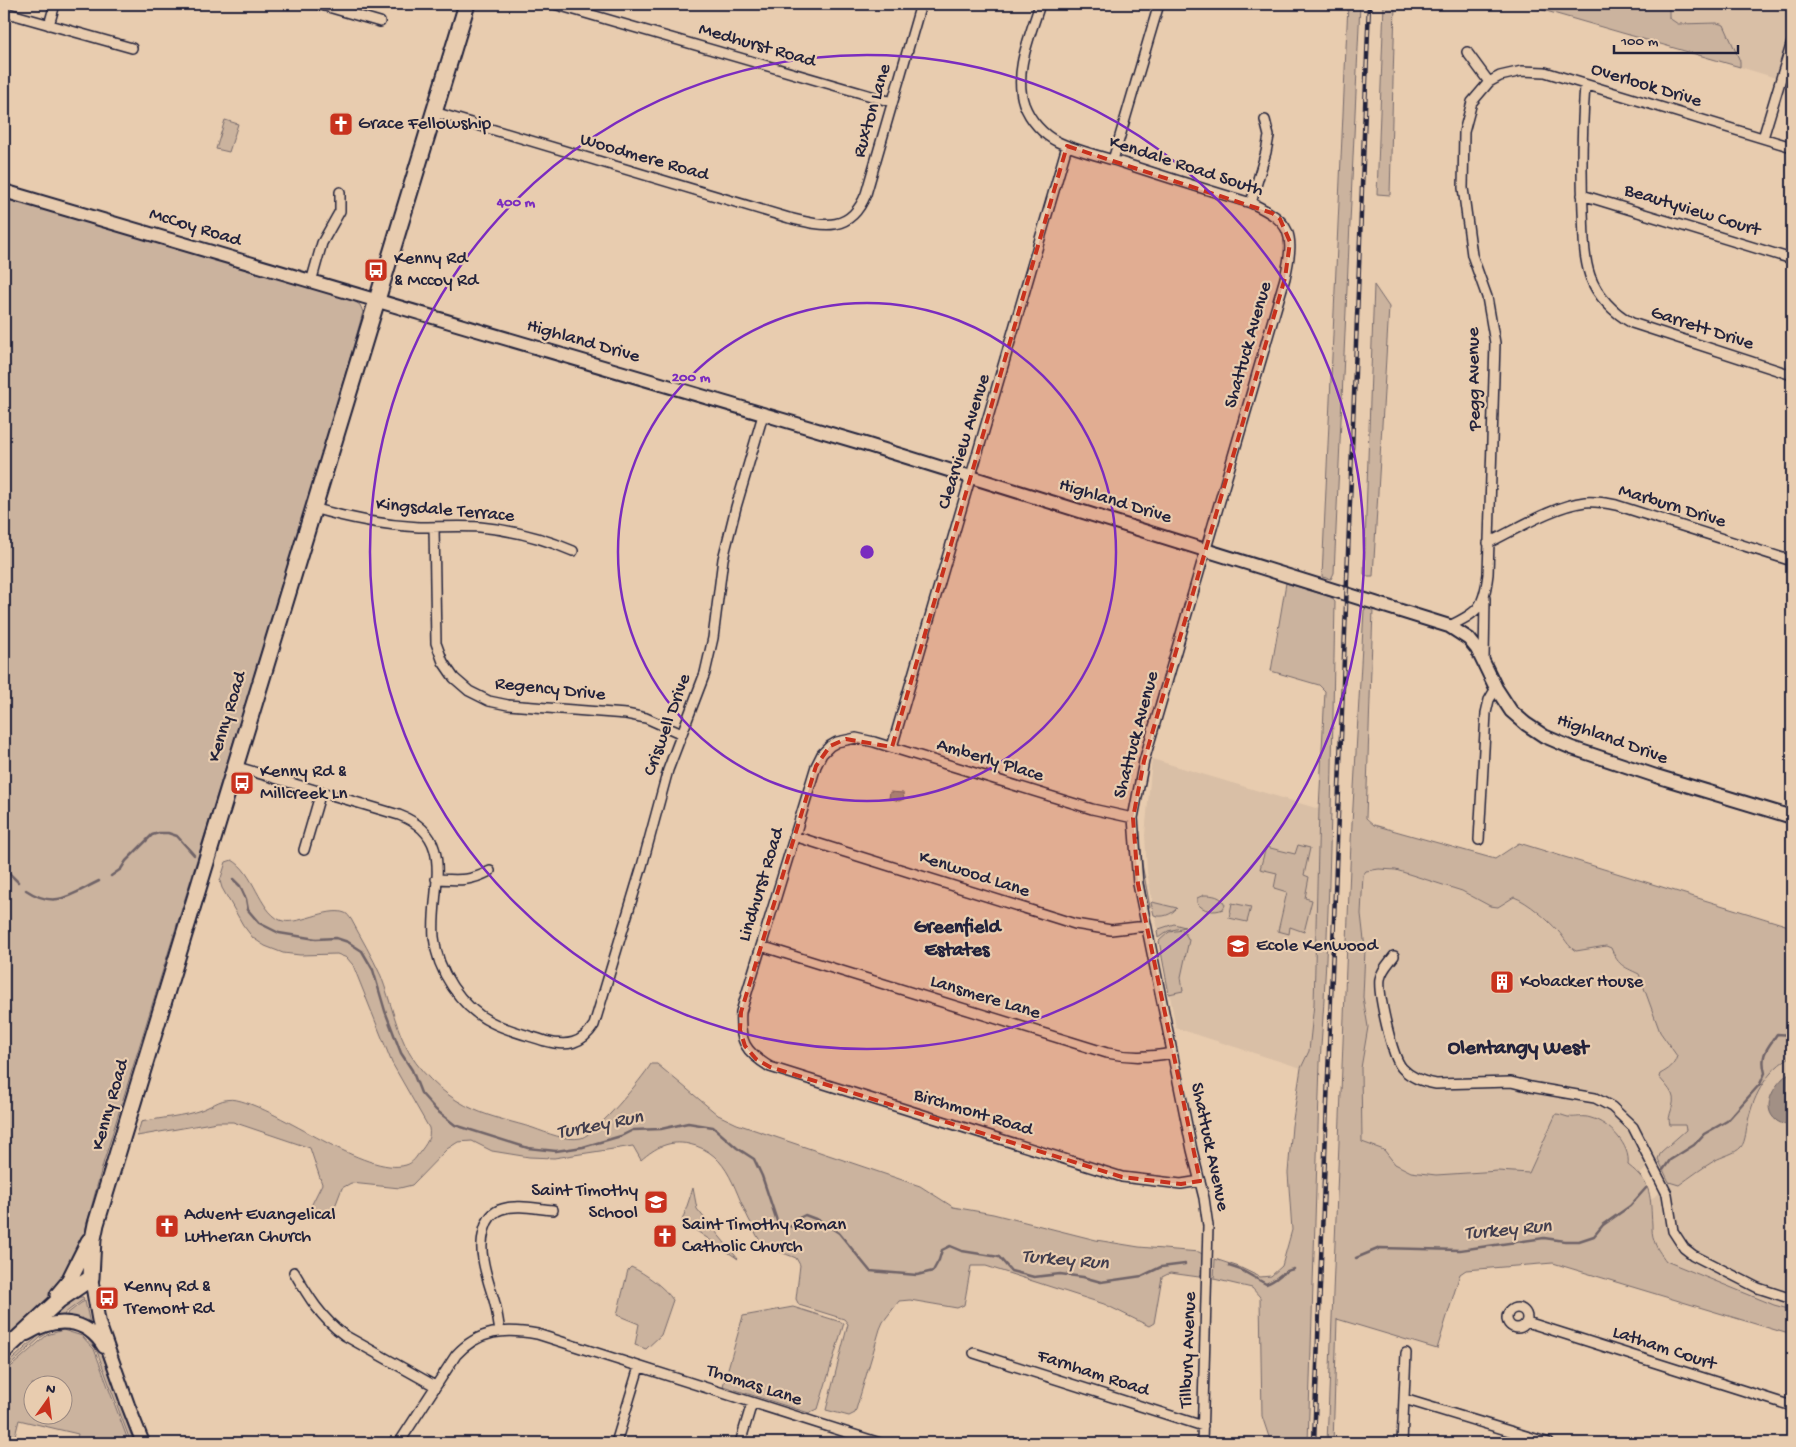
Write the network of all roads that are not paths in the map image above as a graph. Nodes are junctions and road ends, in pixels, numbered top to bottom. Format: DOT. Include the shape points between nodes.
graph roads {
  1 [pos="55,4"];
  2 [pos="318,4"];
  3 [pos="467,4"];
  4 [pos="554,4"];
  5 [pos="921,4"];
  6 [pos="1040,4"];
  7 [pos="1159,4"];
  8 [pos="4,12"];
  9 [pos="380,22"];
  10 [pos="49,25"];
  11 [pos="1792,42"];
  12 [pos="132,48"];
  13 [pos="1466,52"];
  14 [pos="1489,82"];
  15 [pos="1586,85"];
  16 [pos="892,102"];
  17 [pos="434,112"];
  18 [pos="1266,120"];
  19 [pos="1763,138"];
  20 [pos="1067,146"];
  21 [pos="1792,147"];
  22 [pos="1113,160"];
  23 [pos="4,191"];
  24 [pos="340,192"];
  25 [pos="1582,195"];
  26 [pos="1250,202"];
  27 [pos="846,221"];
  28 [pos="1287,230"];
  29 [pos="1792,259"];
  30 [pos="311,282"];
  31 [pos="376,301"];
  32 [pos="1792,375"];
  33 [pos="763,415"];
  34 [pos="971,477"];
  35 [pos="313,508"];
  36 [pos="434,527"];
  37 [pos="1488,543"];
  38 [pos="1205,550"];
  39 [pos="573,551"];
  40 [pos="1792,561"];
  41 [pos="1485,597"];
  42 [pos="1449,626"];
  43 [pos="1484,660"];
  44 [pos="1496,688"];
  45 [pos="682,734"];
  46 [pos="837,742"];
  47 [pos="892,747"];
  48 [pos="234,766"];
  49 [pos="322,792"];
  50 [pos="1792,817"];
  51 [pos="1133,818"];
  52 [pos="794,836"];
  53 [pos="1479,840"];
  54 [pos="304,850"];
  55 [pos="490,871"];
  56 [pos="436,879"];
  57 [pos="1146,926"];
  58 [pos="761,946"];
  59 [pos="1394,956"];
  60 [pos="745,1046"];
  61 [pos="1172,1053"];
  62 [pos="1200,1181"];
  63 [pos="552,1210"];
  64 [pos="96,1224"];
  65 [pos="1208,1258"];
  66 [pos="294,1272"];
  67 [pos="91,1278"];
  68 [pos="1792,1299"];
  69 [pos="1527,1322"];
  70 [pos="500,1331"];
  71 [pos="6,1349"];
  72 [pos="974,1353"];
  73 [pos="1406,1353"];
  74 [pos="113,1362"];
  75 [pos="639,1367"];
  76 [pos="435,1386"];
  77 [pos="1404,1399"];
  78 [pos="752,1403"];
  79 [pos="1792,1406"];
  80 [pos="1202,1426"];
  81 [pos="865,1441"];
  82 [pos="144,1443"];
  83 [pos="399,1443"];
  84 [pos="616,1443"];
  85 [pos="740,1443"];
  86 [pos="880,1443"];
  87 [pos="1202,1443"];
  88 [pos="1402,1443"];
  89 [pos="1549,1443"];
  1 -- 10 [label="street"];
  2 -- 9 [label="street"];
  3 -- 17 [label="main road, Kenny Road"];
  4 -- 16 [label="street, Medhurst Road"];
  5 -- 16 [label="street, Ruxton Lane"];
  6 -- 20 [label="street, Kendale Road South" via="1024,58 1023,102 1036,125"];
  7 -- 22 [label="street"];
  8 -- 10 [label="street"];
  10 -- 12 [label="street"];
  11 -- 19 [label="street"];
  13 -- 14 [label="street"];
  14 -- 15 [label="street, Overlook Drive" via="1522,71 1545,72"];
  14 -- 37 [label="street, Pegg Avenue" via="1472,102 1464,132 1463,188 1472,255 1487,297 1494,343"];
  15 -- 19 [label="street, Overlook Drive"];
  15 -- 25 [label="street, Garrett Drive"];
  16 -- 27 [label="street, Ruxton Lane" via="866,194"];
  17 -- 27 [label="street, Woodmere Road" via="789,218 822,226"];
  17 -- 31 [label="main road, Kenny Road"];
  18 -- 26 [label="street" via="1266,152"];
  19 -- 21 [label="street, Overlook Drive"];
  20 -- 22 [label="street, Kendale Road South"];
  20 -- 34 [label="street, Clearview Avenue"];
  22 -- 26 [label="street, Kendale Road South"];
  23 -- 30 [label="street, McCoy Road"];
  24 -- 30 [label="street" via="340,211 322,243"];
  25 -- 29 [label="street, Beautyview Court"];
  25 -- 32 [label="street, Garrett Drive" via="1584,247 1590,277 1607,303 1623,318"];
  26 -- 28 [label="street, Kendale Road South" via="1280,219"];
  28 -- 38 [label="street, Shattuck Avenue" via="1291,254 1285,278"];
  30 -- 31 [label="street, McCoy Road"];
  31 -- 33 [label="street, Highland Drive"];
  31 -- 35 [label="main road, Kenny Road"];
  33 -- 34 [label="street, Highland Drive"];
  33 -- 45 [label="street, Criswell Drive" via="723,559 714,638"];
  34 -- 38 [label="street, Highland Drive"];
  34 -- 47 [label="street, Clearview Avenue"];
  35 -- 36 [label="street, Kingsdale Terrace" via="352,519"];
  35 -- 48 [label="main road, Kenny Road"];
  36 -- 39 [label="street, Kingsdale Terrace" via="480,527 507,531 547,540"];
  36 -- 45 [label="street, Regency Drive" via="436,643 454,678 469,691 489,701 508,705 646,718"];
  37 -- 40 [label="street, Marburn Drive" via="1558,509 1597,502 1616,505"];
  37 -- 41 [label="street, Pegg Avenue"];
  38 -- 42 [label="street, Highland Drive"];
  38 -- 51 [label="street, Shattuck Avenue" via="1144,761"];
  41 -- 42 [label="street" via="1476,610"];
  41 -- 43 [label="street, Pegg Avenue"];
  42 -- 43 [label="street, Highland Drive" via="1469,639"];
  43 -- 44 [label="street, Highland Drive"];
  44 -- 50 [label="street, Highland Drive" via="1511,711 1544,736 1656,776"];
  44 -- 53 [label="street" via="1486,713"];
  45 -- 56 [label="street, Criswell Drive" via="668,770 594,1025 583,1039 568,1044 552,1042 490,1022 452,988 434,938"];
  46 -- 47 [label="street, Amberly Place" via="856,738"];
  46 -- 52 [label="street, Lindhurst Road" via="822,754 816,766"];
  47 -- 51 [label="street, Amberly Place" via="1092,809"];
  48 -- 49 [label="street"];
  48 -- 64 [label="main road, Kenny Road"];
  49 -- 54 [label="street"];
  49 -- 56 [label="street" via="419,824 435,849"];
  51 -- 57 [label="street, Shattuck Avenue" via="1138,884"];
  52 -- 57 [label="street, Kenwood Lane" via="1076,924 1111,930"];
  52 -- 58 [label="street, Lindhurst Road"];
  55 -- 56 [label="street" via="476,878"];
  57 -- 61 [label="street, Shattuck Avenue"];
  58 -- 60 [label="street, Lindhurst Road" via="741,1012 740,1030"];
  58 -- 61 [label="street, Lansmere Lane" via="1107,1053 1132,1057"];
  59 -- 68 [label="street" via="1381,974 1380,988 1393,1050 1405,1072 1416,1079 1436,1084 1511,1082 1594,1098 1612,1107 1633,1127 1667,1194 1673,1231 1684,1248 1693,1256 1758,1288"];
  60 -- 62 [label="street, Birchmont Road" via="756,1059 770,1067 1122,1177 1180,1184"];
  61 -- 62 [label="street, Shattuck Avenue"];
  62 -- 65 [label="street, Shattuck Avenue" via="1208,1226"];
  63 -- 70 [label="street" via="501,1209 487,1222 482,1257"];
  64 -- 67 [label="main road, Kenny Road"];
  64 -- 71 [label="main road" via="68,1283"];
  65 -- 80 [label="street, Tillbury Avenue"];
  66 -- 76 [label="street" via="312,1302 332,1326"];
  67 -- 71 [label="main road" via="59,1300"];
  67 -- 74 [label="street, Kenny Road" via="99,1323"];
  69 -- 79 [label="street, Latham Court"];
  70 -- 75 [label="street, Thomas Lane" via="537,1334"];
  70 -- 76 [label="street" via="466,1344"];
  71 -- 74 [label="street" via="44,1325 65,1322 90,1331"];
  72 -- 80 [label="street, Farnham Road"];
  73 -- 77 [label="street"];
  74 -- 82 [label="street, Kenny Road"];
  75 -- 78 [label="street, Thomas Lane"];
  75 -- 84 [label="street"];
  76 -- 83 [label="street"];
  77 -- 88 [label="street"];
  77 -- 89 [label="street"];
  78 -- 81 [label="street, Thomas Lane"];
  78 -- 85 [label="street"];
  80 -- 87 [label="street, Tillbury Avenue"];
  81 -- 86 [label="street, Thomas Lane"];
}
